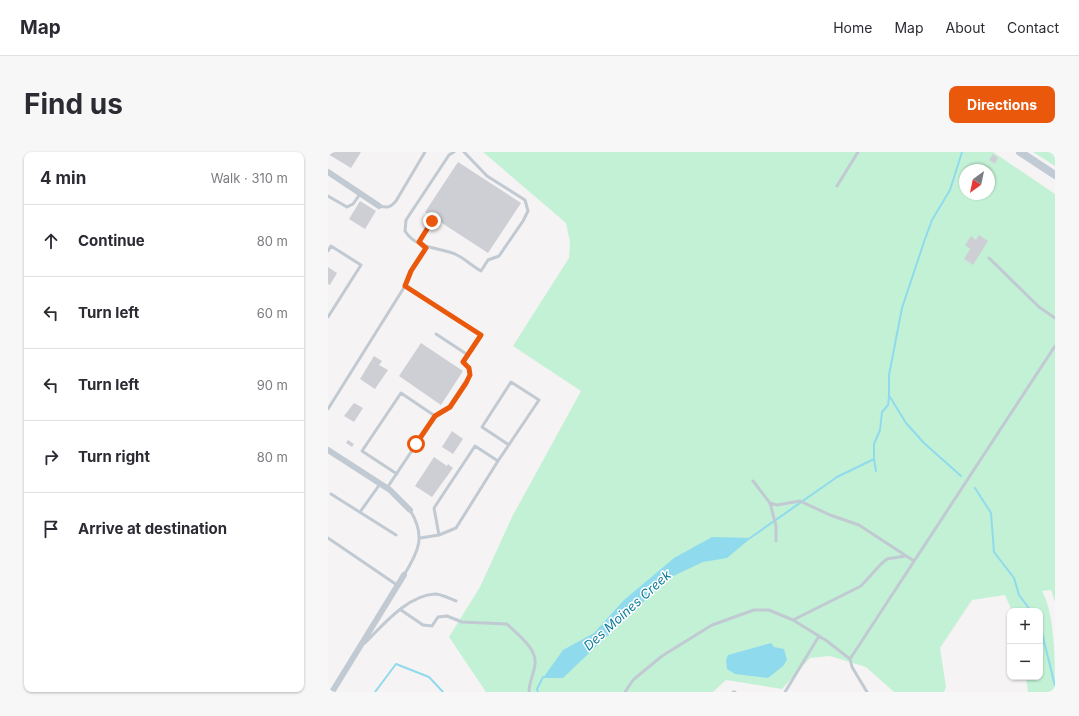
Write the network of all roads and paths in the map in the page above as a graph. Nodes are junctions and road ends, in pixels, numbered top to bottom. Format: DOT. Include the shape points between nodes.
graph roads {
  1 [pos="425,152"];
  2 [pos="454,152"];
  3 [pos="464,152"];
  4 [pos="858,152"];
  5 [pos="1020,152"];
  6 [pos="328,172"];
  7 [pos="1055,175"];
  8 [pos="837,186"];
  9 [pos="360,194"];
  10 [pos="328,196"];
  11 [pos="379,206"];
  12 [pos="432,221"];
  13 [pos="419,242"];
  14 [pos="426,248"];
  15 [pos="328,251"];
  16 [pos="989,258"];
  17 [pos="405,286"];
  18 [pos="328,317"];
  19 [pos="1055,318"];
  20 [pos="436,334"];
  21 [pos="1055,346"];
  22 [pos="468,355"];
  23 [pos="328,409"];
  24 [pos="435,416"];
  25 [pos="509,445"];
  26 [pos="328,450"];
  27 [pos="498,462"];
  28 [pos="397,474"];
  29 [pos="753,481"];
  30 [pos="380,484"];
  31 [pos="387,488"];
  32 [pos="332,494"];
  33 [pos="770,503"];
  34 [pos="410,510"];
  35 [pos="360,512"];
  36 [pos="396,535"];
  37 [pos="440,535"];
  38 [pos="420,538"];
  39 [pos="328,539"];
  40 [pos="776,541"];
  41 [pos="906,556"];
  42 [pos="914,561"];
  43 [pos="404,575"];
  44 [pos="397,585"];
  45 [pos="456,601"];
  46 [pos="401,610"];
  47 [pos="793,620"];
  48 [pos="820,636"];
  49 [pos="357,651"];
  50 [pos="850,659"];
  51 [pos="332,692"];
  52 [pos="529,692"];
  53 [pos="625,692"];
  54 [pos="785,692"];
  55 [pos="868,692"];
  1 -- 11 [label="lane" via="391,207"];
  2 -- 13 [label="lane" via="405,224 407,234"];
  3 -- 14 [label="lane" via="487,176 525,200 528,211 499,256 488,260 481,271 455,254"];
  4 -- 8 [label="lane"];
  5 -- 7 [label="main road"];
  6 -- 9 [label="street"];
  9 -- 10 [label="lane" via="353,204 347,207"];
  9 -- 11 [label="street"];
  12 -- 13 [label="lane"];
  13 -- 14 [label="lane"];
  14 -- 17 [label="lane" via="411,271"];
  15 -- 18 [label="lane" via="331,246 361,265"];
  16 -- 19 [label="lane" via="1039,307"];
  17 -- 22 [label="lane" via="481,335"];
  17 -- 23 [label="lane"];
  20 -- 22 [label="lane"];
  21 -- 42 [label="lane"];
  22 -- 24 [label="lane" via="463,362 469,368 470,375 466,383 450,407"];
  24 -- 28 [label="lane"];
  24 -- 28 [label="lane" via="401,393 362,451"];
  25 -- 25 [label="lane" via="539,400 511,382 482,428"];
  25 -- 27 [label="lane"];
  26 -- 30 [label="street"];
  27 -- 37 [label="lane" via="456,528"];
  27 -- 37 [label="lane" via="475,446 434,508"];
  28 -- 31 [label="lane"];
  29 -- 33 [label="lane"];
  30 -- 31 [label="street"];
  30 -- 35 [label="lane"];
  31 -- 34 [label="street"];
  32 -- 35 [label="lane"];
  33 -- 40 [label="lane" via="776,526"];
  33 -- 41 [label="lane" via="777,505 800,501 859,525"];
  34 -- 38 [label="lane"];
  35 -- 36 [label="lane"];
  37 -- 38 [label="lane"];
  38 -- 43 [label="lane" via="418,551"];
  39 -- 44 [label="lane"];
  41 -- 42 [label="lane"];
  41 -- 47 [label="lane" via="887,559 861,586"];
  42 -- 50 [label="lane"];
  43 -- 44 [label="street"];
  44 -- 49 [label="street"];
  45 -- 46 [label="lane" via="437,594 421,596"];
  46 -- 49 [label="lane"];
  46 -- 52 [label="lane" via="423,625 432,626 438,617 447,616 462,622 507,624 535,656"];
  47 -- 48 [label="lane"];
  47 -- 53 [label="lane" via="769,610 754,610 712,625 662,656 633,680"];
  48 -- 50 [label="lane"];
  48 -- 54 [label="lane"];
  49 -- 51 [label="street"];
  50 -- 55 [label="lane" via="852,667"];
}
